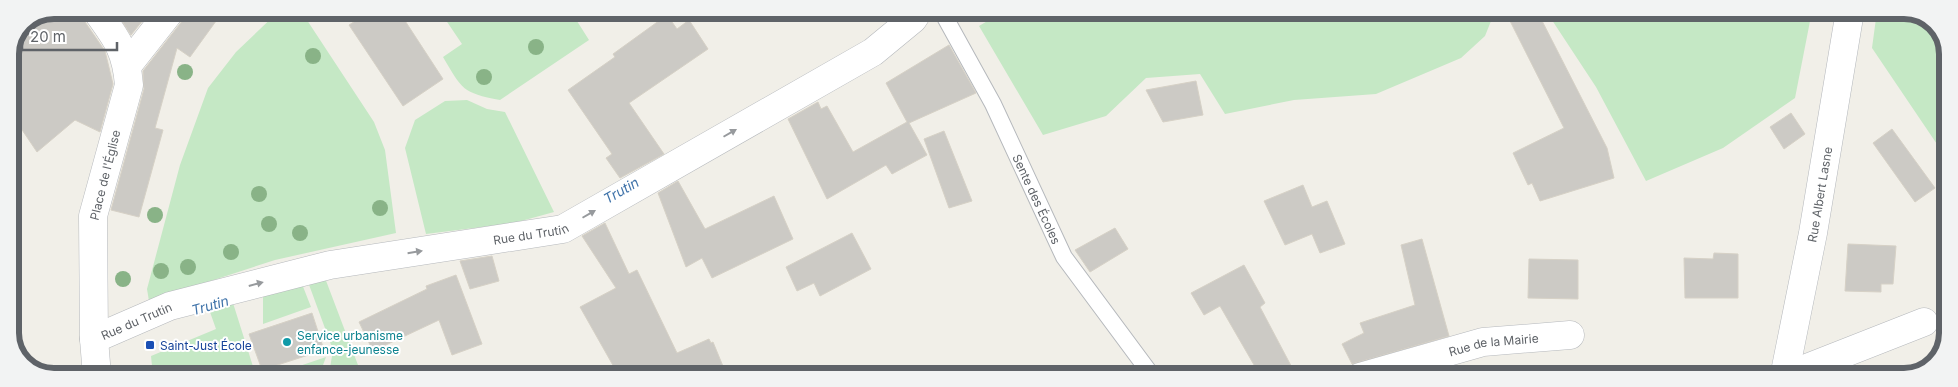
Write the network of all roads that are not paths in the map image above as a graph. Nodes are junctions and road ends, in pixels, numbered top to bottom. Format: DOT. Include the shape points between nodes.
graph roads {
  1 [pos="102,19"];
  2 [pos="164,19"];
  3 [pos="913,19"];
  4 [pos="946,19"];
  5 [pos="1849,19"];
  6 [pos="127,66"];
  7 [pos="1924,322"];
  8 [pos="1570,335"];
  9 [pos="94,339"];
  10 [pos="96,368"];
  11 [pos="1146,368"];
  12 [pos="1392,368"];
  13 [pos="1786,368"];
  14 [pos="1807,368"];
  1 -- 6 [label="street, Place de l'Église" via="120,44"];
  2 -- 6 [label="street"];
  9 -- 3 [label="street, Rue du Trutin, one-way" via="170,306 330,265 563,229 873,52"];
  4 -- 11 [label="lane, Sente des Écoles" via="993,104 1064,257"];
  5 -- 13 [label="street, Rue Albert Lasne" via="1813,233"];
  6 -- 9 [label="street, Place de l'Église" via="129,85 93,216"];
  7 -- 14 [label="street"];
  8 -- 12 [label="street, Rue de la Mairie" via="1483,342"];
  9 -- 10 [label="street, Place de l'Église"];
}
